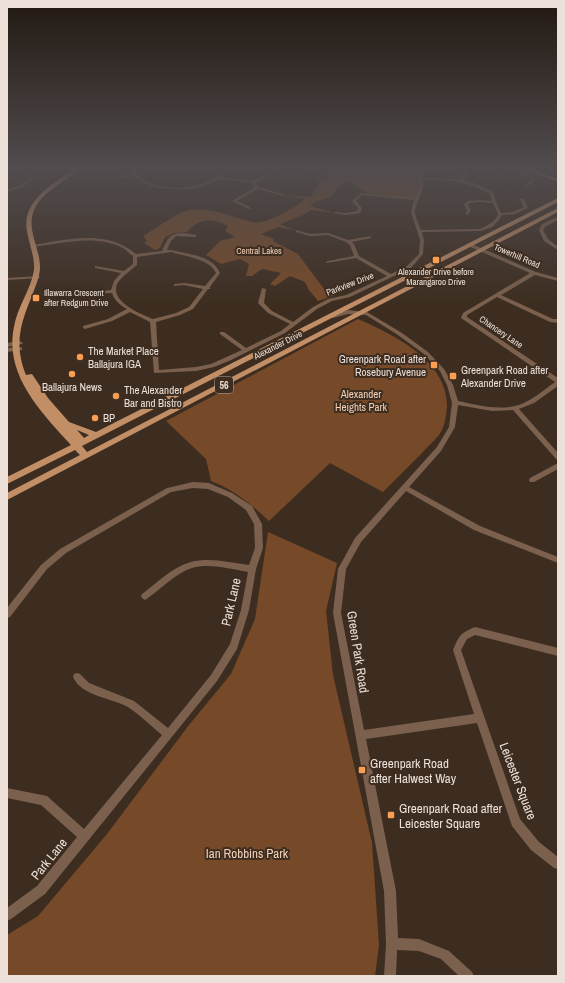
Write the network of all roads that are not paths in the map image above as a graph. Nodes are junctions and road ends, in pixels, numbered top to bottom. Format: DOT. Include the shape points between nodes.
graph roads {
  1 [pos="29,214"];
  2 [pos="414,214"];
  3 [pos="500,214"];
  4 [pos="530,214"];
  5 [pos="551,214"];
  6 [pos="558,218"];
  7 [pos="419,231"];
  8 [pos="298,232"];
  9 [pos="194,236"];
  10 [pos="369,237"];
  11 [pos="348,241"];
  12 [pos="470,244"];
  13 [pos="36,246"];
  14 [pos="558,249"];
  15 [pos="481,250"];
  16 [pos="164,251"];
  17 [pos="135,256"];
  18 [pos="357,257"];
  19 [pos="328,262"];
  20 [pos="97,267"];
  21 [pos="126,273"];
  22 [pos="534,273"];
  23 [pos="391,276"];
  24 [pos="36,277"];
  25 [pos="7,278"];
  26 [pos="558,280"];
  27 [pos="176,285"];
  28 [pos="208,288"];
  29 [pos="264,289"];
  30 [pos="113,291"];
  31 [pos="93,293"];
  32 [pos="498,295"];
  33 [pos="360,300"];
  34 [pos="131,309"];
  35 [pos="362,313"];
  36 [pos="325,318"];
  37 [pos="558,321"];
  38 [pos="153,322"];
  39 [pos="294,324"];
  40 [pos="85,327"];
  41 [pos="222,333"];
  42 [pos="7,345"];
  43 [pos="18,346"];
  44 [pos="7,350"];
  45 [pos="246,350"];
  46 [pos="558,382"];
  47 [pos="455,403"];
  48 [pos="515,408"];
  49 [pos="63,420"];
  50 [pos="66,433"];
  51 [pos="96,435"];
  52 [pos="80,444"];
  53 [pos="89,454"];
  54 [pos="558,457"];
  55 [pos="40,464"];
  56 [pos="558,466"];
  57 [pos="532,480"];
  58 [pos="7,481"];
  59 [pos="404,487"];
  60 [pos="7,497"];
  61 [pos="558,560"];
  62 [pos="252,569"];
  63 [pos="145,596"];
  64 [pos="7,614"];
  65 [pos="558,652"];
  66 [pos="77,677"];
  67 [pos="479,718"];
  68 [pos="168,734"];
  69 [pos="360,735"];
  70 [pos="7,793"];
  71 [pos="84,836"];
  72 [pos="558,864"];
  73 [pos="7,915"];
  74 [pos="392,944"];
  75 [pos="390,976"];
  76 [pos="468,976"];
  1 -- 13 [label="main road" via="28,226"];
  2 -- 7 [label="street, Parkview Drive"];
  3 -- 7 [label="street" via="490,226 481,230"];
  4 -- 12 [label="main road, Alexander Drive / 56"];
  5 -- 15 [label="main road, Alexander Drive / 56"];
  6 -- 14 [label="street" via="540,230 546,240"];
  7 -- 23 [label="street, Parkview Drive" via="422,240 420,254 408,267"];
  8 -- 11 [label="street" via="310,236 328,234"];
  9 -- 16 [label="street" via="172,236"];
  10 -- 11 [label="street"];
  11 -- 18 [label="street" via="352,244"];
  12 -- 15 [label="street, Towerhill Road"];
  12 -- 33 [label="main road, Alexander Drive / 56"];
  13 -- 17 [label="street" via="83,239 125,246"];
  13 -- 24 [label="main road"];
  15 -- 22 [label="street, Towerhill Road"];
  15 -- 35 [label="main road, Alexander Drive / 56"];
  16 -- 17 [label="street"];
  16 -- 28 [label="street" via="210,262 218,273"];
  17 -- 21 [label="street" via="135,264"];
  18 -- 19 [label="street"];
  18 -- 23 [label="street"];
  20 -- 21 [label="street"];
  21 -- 30 [label="street" via="115,283"];
  22 -- 26 [label="street, Towerhill Road"];
  22 -- 32 [label="street, Chancery Lane"];
  23 -- 39 [label="street, Parkview Drive" via="353,294 330,300"];
  24 -- 25 [label="street"];
  24 -- 43 [label="main road" via="17,327"];
  27 -- 28 [label="street"];
  28 -- 38 [label="street" via="192,308"];
  29 -- 39 [label="street" via="261,303 265,308"];
  30 -- 31 [label="street"];
  30 -- 34 [label="street" via="114,297"];
  32 -- 37 [label="street" via="552,321"];
  32 -- 46 [label="street, Chancery Lane" via="465,314 464,318"];
  33 -- 35 [label="street" via="359,307"];
  33 -- 36 [label="main road, Alexander Drive / 56"];
  34 -- 38 [label="street"];
  34 -- 40 [label="street" via="110,320"];
  35 -- 36 [label="street" via="348,312"];
  35 -- 47 [label="street, Green Park Road" via="365,318 406,339 426,353 442,370"];
  35 -- 53 [label="main road, Alexander Drive / 56"];
  36 -- 51 [label="main road, Alexander Drive / 56"];
  38 -- 45 [label="street, Parkview Drive" via="156,372 212,366"];
  39 -- 45 [label="street, Parkview Drive"];
  41 -- 45 [label="street"];
  42 -- 43 [label="street"];
  43 -- 44 [label="street"];
  43 -- 49 [label="main road" via="27,374"];
  43 -- 50 [label="main road" via="18,363 29,389"];
  46 -- 48 [label="street" via="532,401"];
  47 -- 48 [label="street"];
  47 -- 59 [label="street, Green Park Road" via="452,427 439,449"];
  48 -- 54 [label="street"];
  49 -- 51 [label="main road" via="75,428"];
  49 -- 52 [label="main road"];
  50 -- 52 [label="main road"];
  50 -- 55 [label="main road" via="65,444"];
  51 -- 52 [label="main road, Alexander Drive / 56"];
  52 -- 53 [label="main road"];
  52 -- 55 [label="main road, Alexander Drive / 56"];
  53 -- 60 [label="main road, Alexander Drive / 56"];
  55 -- 58 [label="main road, Alexander Drive / 56"];
  56 -- 57 [label="street"];
  59 -- 61 [label="street" via="477,528"];
  59 -- 69 [label="street, Green Park Road" via="358,540 342,569 337,613"];
  62 -- 63 [label="street" via="208,564 192,565 182,569"];
  62 -- 64 [label="street, Park Lane" via="259,548 258,524 249,508 230,495 208,486 193,484 169,490 63,551 44,567"];
  62 -- 68 [label="street, Park Lane" via="245,610 234,646 214,678"];
  65 -- 67 [label="street, Leicester Square" via="475,631 464,636 457,650"];
  66 -- 68 [label="street" via="86,686 131,704"];
  67 -- 69 [label="street"];
  67 -- 72 [label="street, Leicester Square" via="516,822 535,846"];
  68 -- 71 [label="street, Park Lane"];
  69 -- 74 [label="street, Green Park Road" via="390,891"];
  70 -- 71 [label="street" via="43,800"];
  71 -- 73 [label="street, Park Lane" via="41,890"];
  74 -- 75 [label="street, Green Park Road"];
  74 -- 76 [label="street" via="420,945 432,950 445,956"];
}
